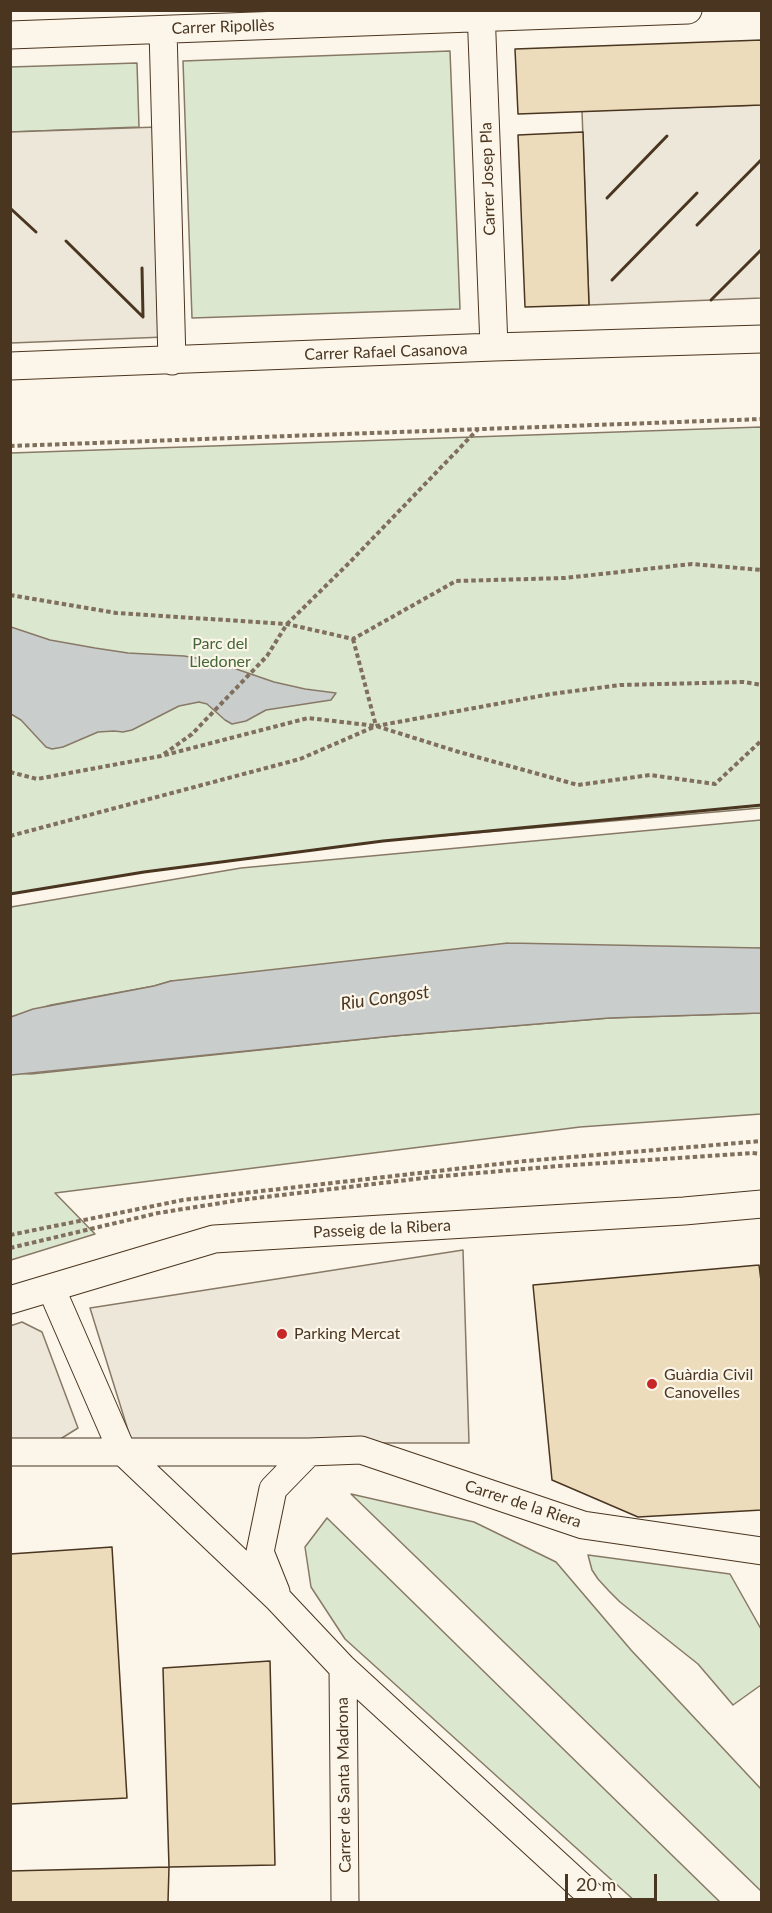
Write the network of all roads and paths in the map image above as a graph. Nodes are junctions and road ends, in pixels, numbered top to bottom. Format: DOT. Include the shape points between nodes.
graph roads {
  1 [pos="687,10"];
  2 [pos="481,14"];
  3 [pos="163,30"];
  4 [pos="10,35"];
  5 [pos="762,339"];
  6 [pos="494,348"];
  7 [pos="172,361"];
  8 [pos="10,366"];
  9 [pos="762,419"];
  10 [pos="478,429"];
  11 [pos="10,446"];
  12 [pos="762,570"];
  13 [pos="10,595"];
  14 [pos="287,624"];
  15 [pos="353,639"];
  16 [pos="762,685"];
  17 [pos="376,726"];
  18 [pos="762,740"];
  19 [pos="161,756"];
  20 [pos="10,772"];
  21 [pos="10,836"];
  22 [pos="762,1141"];
  23 [pos="762,1154"];
  24 [pos="762,1204"];
  25 [pos="10,1236"];
  26 [pos="10,1248"];
  27 [pos="51,1288"];
  28 [pos="10,1300"];
  29 [pos="122,1451"];
  30 [pos="10,1452"];
  31 [pos="309,1452"];
  32 [pos="762,1551"];
  33 [pos="278,1599"];
  34 [pos="343,1668"];
  35 [pos="345,1902"];
  36 [pos="598,1902"];
  1 -- 2 [label="street, Carrer Ripollès"];
  2 -- 3 [label="street, Carrer Ripollès"];
  2 -- 6 [label="street, Carrer Josep Pla"];
  3 -- 4 [label="street, Carrer Ripollès"];
  3 -- 7 [label="street"];
  5 -- 6 [label="street, Carrer Rafael Casanova"];
  6 -- 7 [label="street, Carrer Rafael Casanova"];
  7 -- 8 [label="street, Carrer Rafael Casanova"];
  9 -- 10 [label="path"];
  10 -- 11 [label="path"];
  10 -- 14 [label="path"];
  12 -- 15 [label="path" via="692,564 565,578 456,581"];
  13 -- 14 [label="path" via="116,613"];
  14 -- 15 [label="path"];
  14 -- 19 [label="path" via="267,656 192,734"];
  15 -- 17 [label="path"];
  16 -- 17 [label="path" via="620,685"];
  17 -- 18 [label="path" via="578,785 650,775 715,784"];
  17 -- 19 [label="path" via="308,718"];
  17 -- 21 [label="path" via="300,759"];
  19 -- 20 [label="path" via="37,779"];
  22 -- 25 [label="path" via="525,1161 183,1200"];
  23 -- 26 [label="path" via="443,1176 262,1197 158,1213"];
  24 -- 27 [label="street, Passeig de la Ribera" via="214,1239"];
  27 -- 28 [label="street, Passeig de la Ribera"];
  27 -- 29 [label="street"];
  29 -- 30 [label="street"];
  29 -- 31 [label="street"];
  29 -- 33 [label="street"];
  31 -- 32 [label="street, Carrer de la Riera" via="361,1449 583,1525"];
  31 -- 33 [label="street" via="273,1489 260,1552"];
  33 -- 34 [label="street"];
  34 -- 35 [label="street, Carrer de Santa Madrona"];
  34 -- 36 [label="street"];
}
